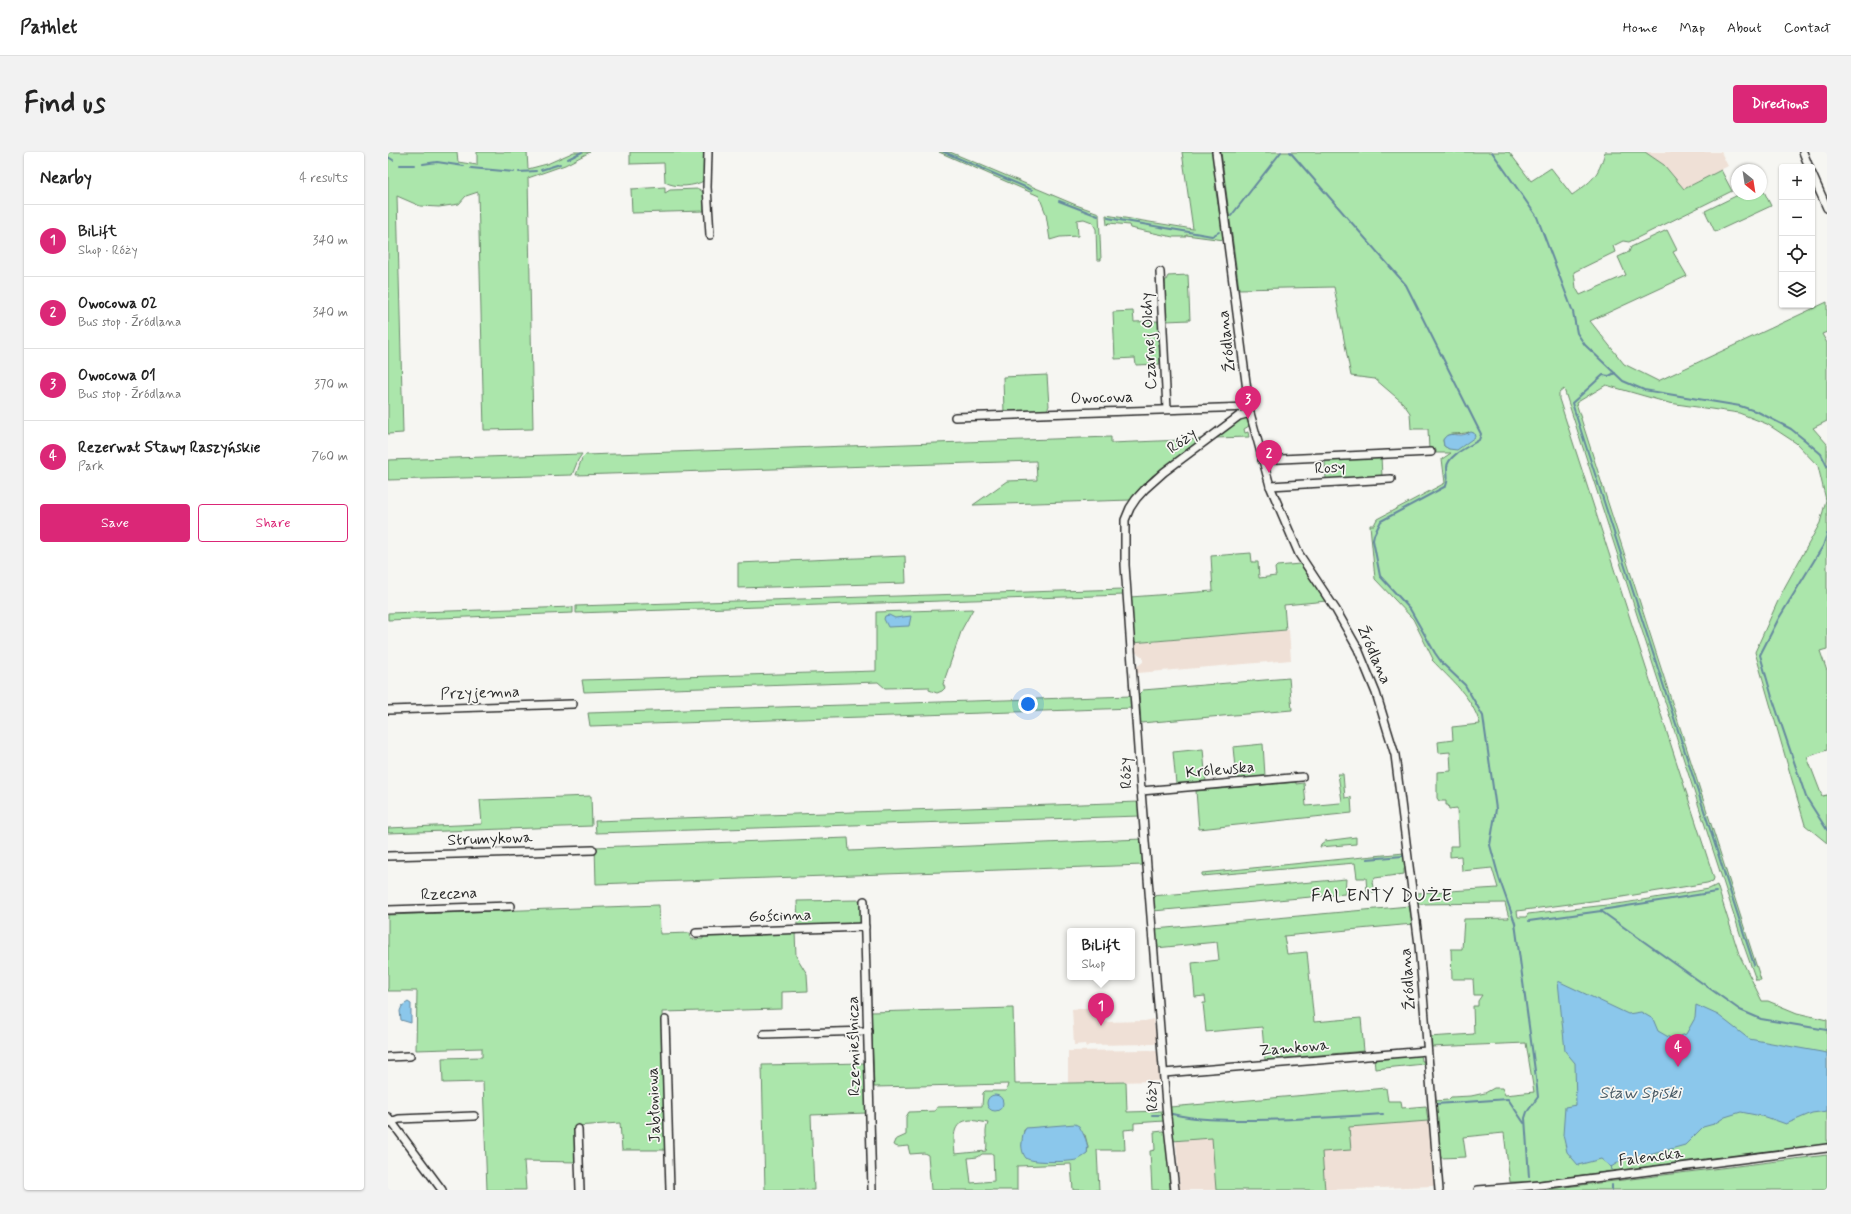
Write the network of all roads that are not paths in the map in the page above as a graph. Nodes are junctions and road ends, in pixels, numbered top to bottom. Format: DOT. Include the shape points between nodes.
graph roads {
  1 [pos="708,152"];
  2 [pos="1216,152"];
  3 [pos="1803,152"];
  4 [pos="1808,164"];
  5 [pos="1815,181"];
  6 [pos="1827,208"];
  7 [pos="710,235"];
  8 [pos="1160,272"];
  9 [pos="1167,410"];
  10 [pos="1250,410"];
  11 [pos="955,417"];
  12 [pos="1430,452"];
  13 [pos="1262,460"];
  14 [pos="1391,479"];
  15 [pos="1270,486"];
  16 [pos="573,704"];
  17 [pos="388,710"];
  18 [pos="1302,777"];
  19 [pos="1141,791"];
  20 [pos="593,850"];
  21 [pos="388,856"];
  22 [pos="864,902"];
  23 [pos="511,906"];
  24 [pos="388,910"];
  25 [pos="865,927"];
  26 [pos="696,933"];
  27 [pos="665,1020"];
  28 [pos="868,1031"];
  29 [pos="764,1034"];
  30 [pos="1428,1051"];
  31 [pos="410,1056"];
  32 [pos="388,1057"];
  33 [pos="1164,1073"];
  34 [pos="474,1116"];
  35 [pos="389,1121"];
  36 [pos="578,1129"];
  37 [pos="1827,1148"];
  38 [pos="442,1190"];
  39 [pos="580,1190"];
  40 [pos="670,1190"];
  41 [pos="872,1190"];
  42 [pos="1175,1190"];
  43 [pos="1439,1190"];
  44 [pos="1478,1190"];
  1 -- 7 [label="street"];
  2 -- 10 [label="street, Źródlana"];
  3 -- 4 [label="street"];
  5 -- 6 [label="street"];
  8 -- 9 [label="street, Czarnej Olchy"];
  9 -- 10 [label="street, Owocowa"];
  9 -- 11 [label="street, Owocowa"];
  10 -- 13 [label="street, Źródlana"];
  10 -- 19 [label="street, Róży" via="1164,472 1136,499 1125,520 1125,565"];
  12 -- 13 [label="street"];
  13 -- 15 [label="street, Źródlana"];
  14 -- 15 [label="street, Rosy"];
  15 -- 30 [label="street, Źródlana" via="1299,554 1353,639 1367,669 1388,730 1398,770 1412,881"];
  16 -- 17 [label="street, Przyjemna"];
  18 -- 19 [label="street, Królewska"];
  19 -- 33 [label="street, Róży"];
  20 -- 21 [label="street, Strumykowa"];
  22 -- 25 [label="street, Rzemieślnicza"];
  23 -- 24 [label="street, Rzeczna"];
  25 -- 26 [label="street, Gościnna"];
  25 -- 28 [label="street, Rzemieślnicza"];
  27 -- 40 [label="street, Jabłoniowa"];
  28 -- 29 [label="street"];
  28 -- 41 [label="street, Rzemieślnicza"];
  30 -- 33 [label="street, Zamkowa"];
  30 -- 43 [label="street, Źródlana"];
  31 -- 32 [label="street"];
  33 -- 42 [label="street, Róży"];
  34 -- 35 [label="street"];
  35 -- 38 [label="street"];
  36 -- 39 [label="street"];
  37 -- 44 [label="street, Falencka" via="1540,1185"];
}
